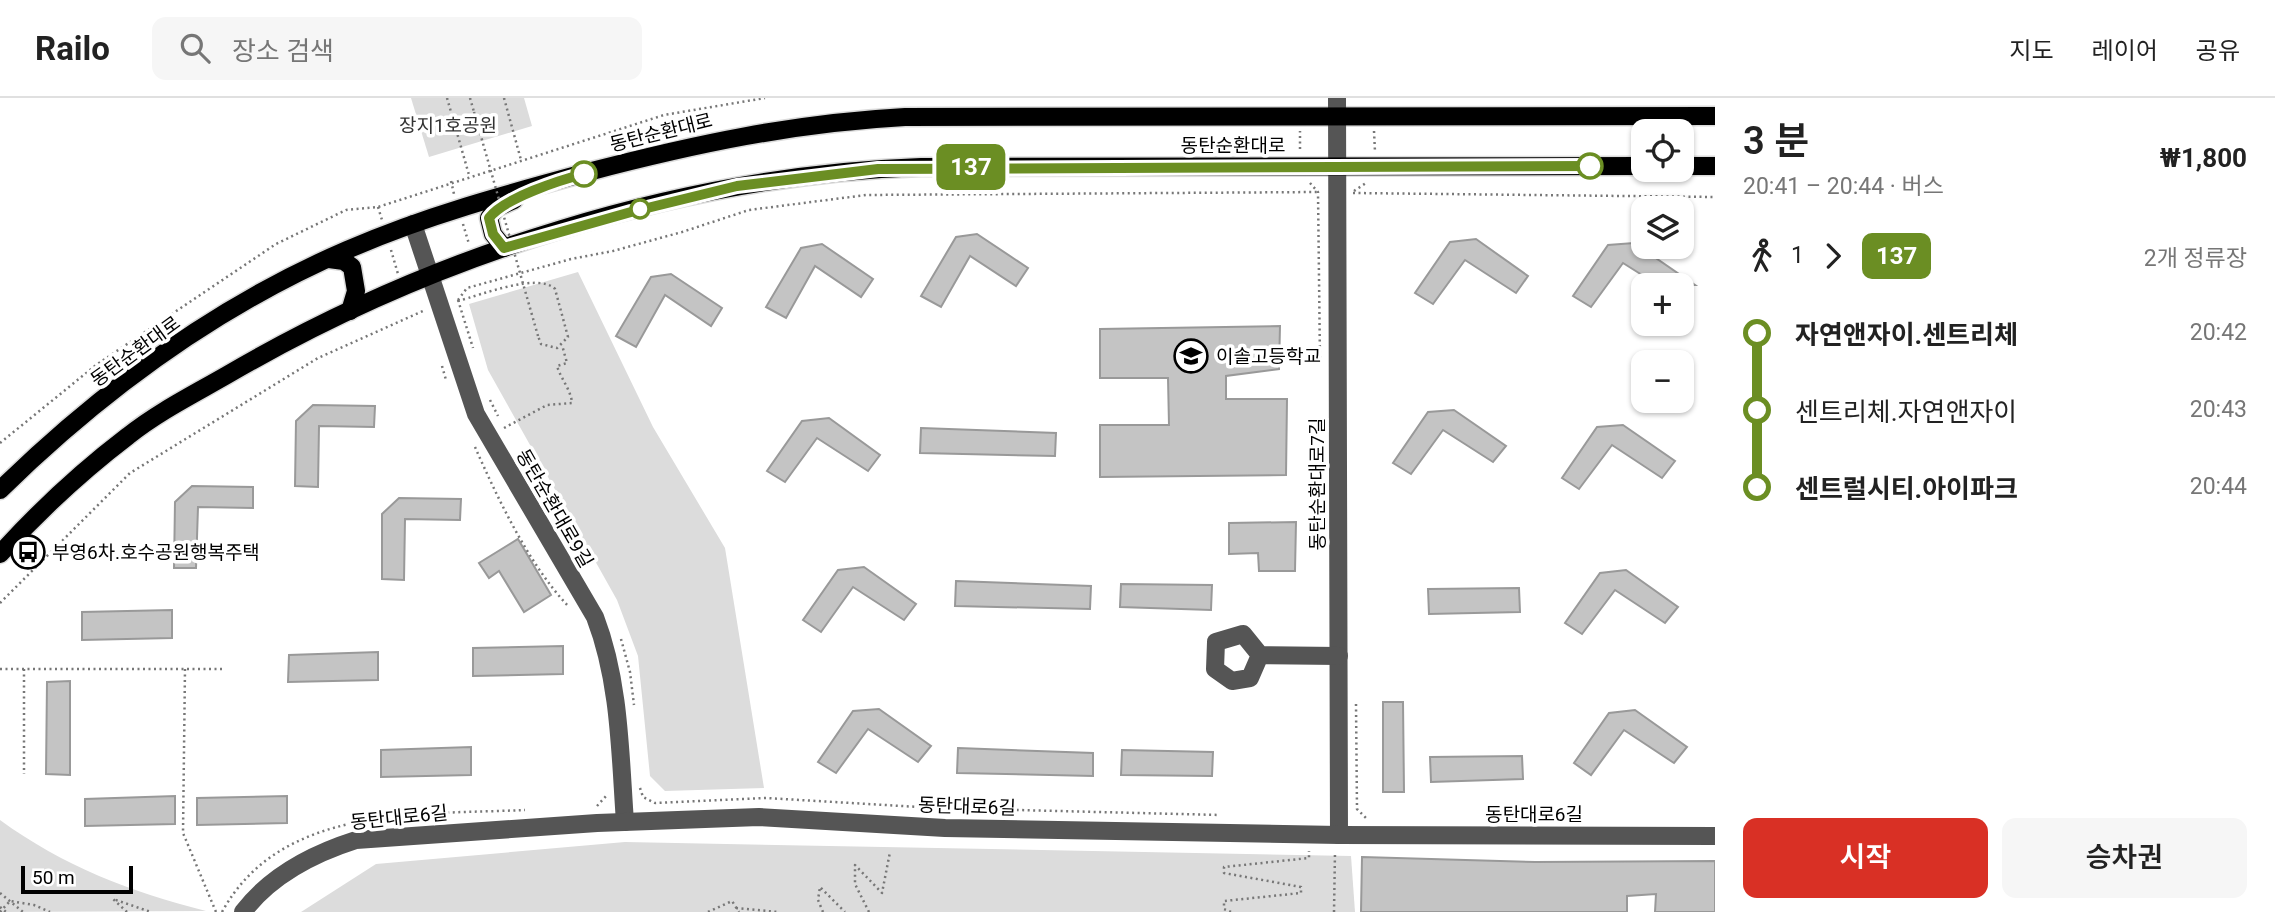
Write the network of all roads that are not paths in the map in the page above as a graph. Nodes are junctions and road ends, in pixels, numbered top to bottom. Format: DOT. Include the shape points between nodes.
graph roads {
  1 [pos="1337,98"];
  2 [pos="1715,116"];
  3 [pos="1337,125"];
  4 [pos="1337,166"];
  5 [pos="1631,166"];
  6 [pos="1694,166"];
  7 [pos="1715,166"];
  8 [pos="559,180"];
  9 [pos="413,224"];
  10 [pos="504,248"];
  11 [pos="329,259"];
  12 [pos="432,274"];
  13 [pos="350,311"];
  14 [pos="0,489"];
  15 [pos="0,554"];
  16 [pos="1261,655"];
  17 [pos="1339,656"];
  18 [pos="625,822"];
  19 [pos="1715,836"];
  20 [pos="1337,843"];
  21 [pos="243,912"];
  1 -- 3 [label="street, 동탄순환대로7길"];
  2 -- 3 [label="main road, 동탄순환대로" via="1374,116"];
  3 -- 4 [label="street, 동탄순환대로7길"];
  3 -- 8 [label="main road, 동탄순환대로" via="1300,116 853,120 723,138"];
  4 -- 5 [label="main road, 동탄순환대로"];
  4 -- 10 [label="main road, 동탄순환대로" via="921,167 828,173 703,194"];
  4 -- 17 [label="street, 동탄순환대로7길"];
  6 -- 7 [label="main road"];
  8 -- 9 [label="main road, 동탄순환대로"];
  8 -- 10 [label="main road" via="496,208 490,225"];
  9 -- 11 [label="main road, 동탄순환대로"];
  9 -- 12 [label="street, 동탄순환대로9길"];
  10 -- 12 [label="main road, 동탄순환대로"];
  11 -- 13 [label="main road" via="352,267 356,291"];
  11 -- 14 [label="main road, 동탄순환대로" via="250,299 148,364 75,421"];
  12 -- 13 [label="main road, 동탄순환대로"];
  12 -- 18 [label="street, 동탄순환대로9길" via="476,414 595,617 607,649 614,679"];
  13 -- 15 [label="main road, 동탄순환대로" via="271,349 130,434 69,485"];
  16 -- 17 [label="street"];
  17 -- 20 [label="street, 동탄순환대로7길"];
  18 -- 20 [label="street, 동탄대로6길" via="775,817"];
  18 -- 21 [label="street, 동탄대로6길" via="356,840 297,864 270,883"];
  19 -- 20 [label="street, 동탄대로6길"];
}
